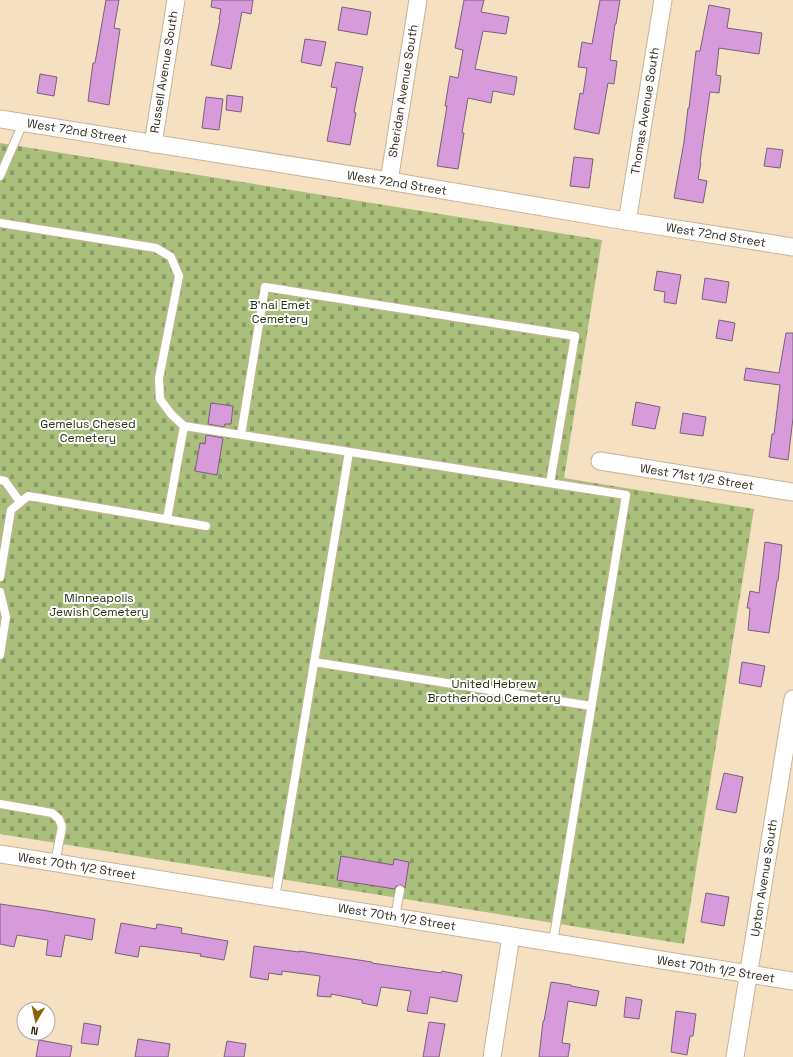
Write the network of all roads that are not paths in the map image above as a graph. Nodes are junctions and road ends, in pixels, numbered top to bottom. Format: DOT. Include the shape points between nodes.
graph roads {
  1 [pos="176,0"];
  2 [pos="418,0"];
  3 [pos="663,0"];
  4 [pos="0,119"];
  5 [pos="23,122"];
  6 [pos="153,144"];
  7 [pos="0,176"];
  8 [pos="389,181"];
  9 [pos="626,221"];
  10 [pos="0,223"];
  11 [pos="793,247"];
  12 [pos="184,426"];
  13 [pos="241,435"];
  14 [pos="349,452"];
  15 [pos="600,461"];
  16 [pos="0,480"];
  17 [pos="550,483"];
  18 [pos="793,492"];
  19 [pos="20,502"];
  20 [pos="167,519"];
  21 [pos="206,526"];
  22 [pos="0,577"];
  23 [pos="0,592"];
  24 [pos="0,655"];
  25 [pos="314,662"];
  26 [pos="793,700"];
  27 [pos="591,706"];
  28 [pos="790,737"];
  29 [pos="0,804"];
  30 [pos="0,854"];
  31 [pos="55,863"];
  32 [pos="400,890"];
  33 [pos="275,898"];
  34 [pos="395,917"];
  35 [pos="510,936"];
  36 [pos="552,942"];
  37 [pos="749,974"];
  38 [pos="793,981"];
  39 [pos="492,1057"];
  40 [pos="735,1057"];
  1 -- 6 [label="street, Russell Avenue South"];
  2 -- 8 [label="street, Sheridan Avenue South"];
  3 -- 9 [label="street, Thomas Avenue South"];
  4 -- 5 [label="street, West 72nd Street"];
  5 -- 6 [label="street, West 72nd Street"];
  5 -- 7 [label="lane"];
  6 -- 8 [label="street, West 72nd Street"];
  8 -- 9 [label="street, West 72nd Street"];
  9 -- 11 [label="street, West 72nd Street"];
  10 -- 12 [label="lane" via="156,248 171,257 178,276 159,378 160,399"];
  12 -- 13 [label="lane"];
  12 -- 20 [label="lane"];
  13 -- 14 [label="lane"];
  13 -- 17 [label="lane" via="265,287 350,300 575,336"];
  14 -- 17 [label="lane"];
  14 -- 25 [label="lane"];
  15 -- 18 [label="street, West 71st 1/2 Street"];
  16 -- 19 [label="lane" via="5,481"];
  17 -- 27 [label="lane" via="626,495"];
  19 -- 20 [label="lane" via="28,496"];
  19 -- 22 [label="lane" via="11,510"];
  20 -- 21 [label="lane"];
  23 -- 24 [label="lane" via="6,617"];
  25 -- 27 [label="lane"];
  25 -- 33 [label="lane"];
  26 -- 28 [label="street, Upton Avenue South"];
  27 -- 36 [label="lane"];
  28 -- 37 [label="street, Upton Avenue South"];
  29 -- 31 [label="lane" via="52,812 59,819 62,827"];
  30 -- 31 [label="street, West 70th 1/2 Street"];
  31 -- 33 [label="street, West 70th 1/2 Street"];
  32 -- 34 [label="lane"];
  33 -- 34 [label="street, West 70th 1/2 Street"];
  34 -- 35 [label="street, West 70th 1/2 Street"];
  35 -- 36 [label="street, West 70th 1/2 Street"];
  35 -- 39 [label="street"];
  36 -- 37 [label="street, West 70th 1/2 Street"];
  37 -- 38 [label="street, West 70th 1/2 Street"];
  37 -- 40 [label="street, Upton Avenue South"];
}
